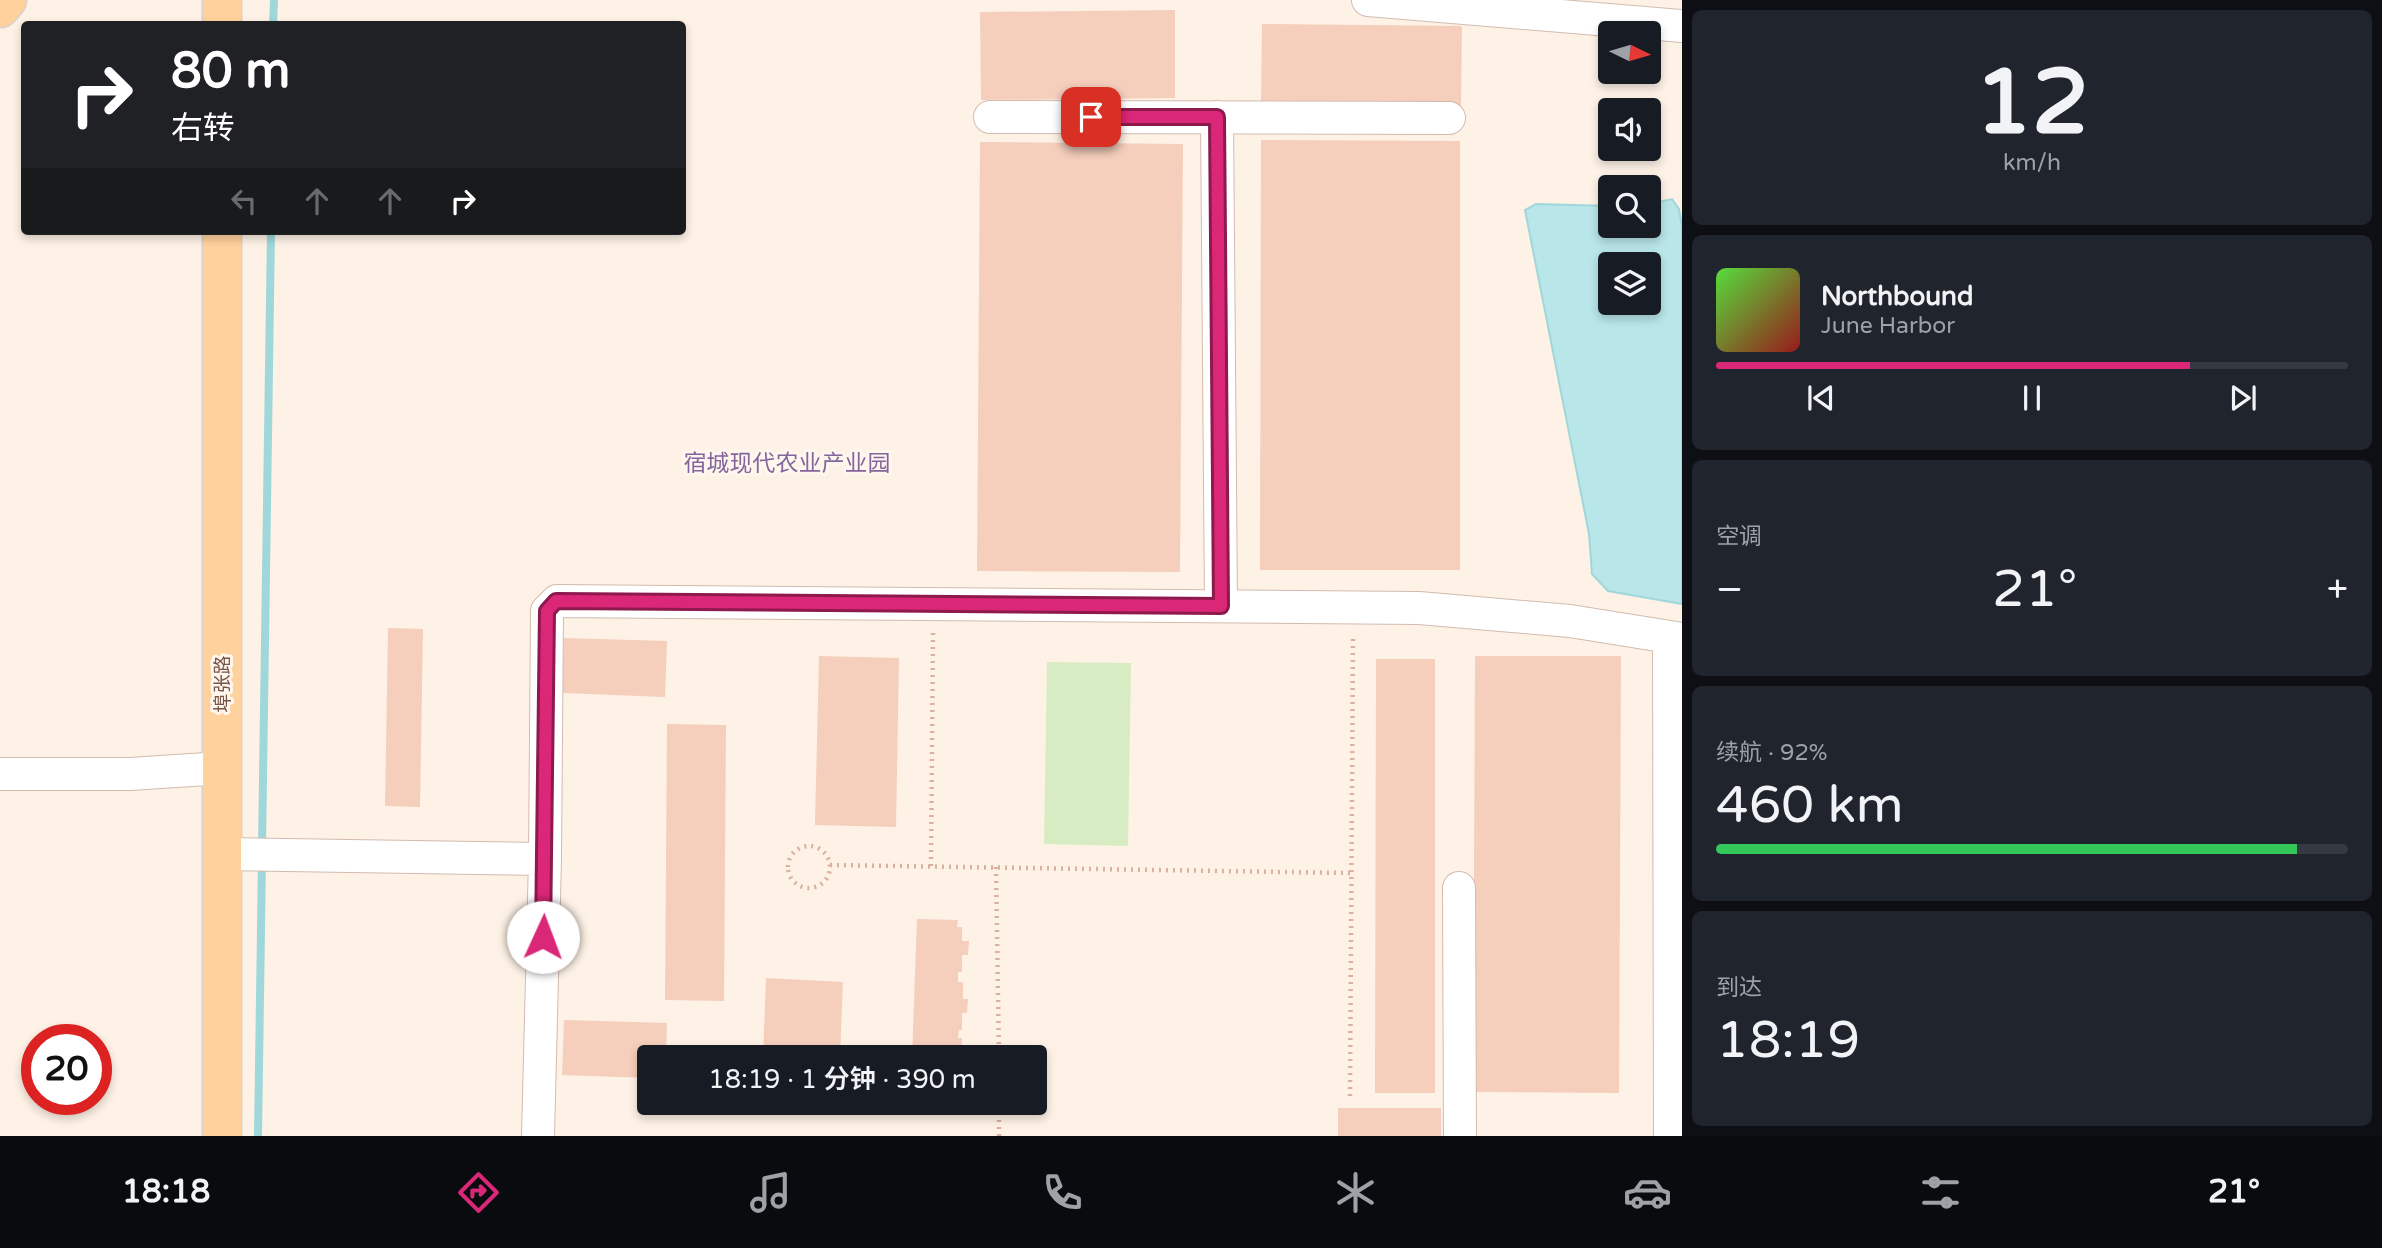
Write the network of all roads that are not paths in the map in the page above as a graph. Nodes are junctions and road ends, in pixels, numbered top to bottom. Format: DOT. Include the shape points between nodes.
graph roads {
  1 [pos="7,0"];
  2 [pos="222,0"];
  3 [pos="1368,0"];
  4 [pos="0,8"];
  5 [pos="222,21"];
  6 [pos="1682,26"];
  7 [pos="990,117"];
  8 [pos="1217,117"];
  9 [pos="1449,118"];
  10 [pos="222,235"];
  11 [pos="1221,606"];
  12 [pos="1676,638"];
  13 [pos="222,768"];
  14 [pos="0,774"];
  15 [pos="233,855"];
  16 [pos="545,859"];
  17 [pos="1459,888"];
  18 [pos="1676,895"];
  19 [pos="222,1136"];
  20 [pos="538,1136"];
  21 [pos="1460,1136"];
  22 [pos="1670,1136"];
  1 -- 4 [label="main road"];
  2 -- 5 [label="main road"];
  3 -- 6 [label="street"];
  7 -- 8 [label="street"];
  8 -- 9 [label="street"];
  8 -- 11 [label="street"];
  10 -- 13 [label="main road, 埠张路"];
  11 -- 12 [label="street" via="1419,608 1570,621"];
  11 -- 16 [label="street" via="556,601 547,611"];
  12 -- 18 [label="street"];
  13 -- 14 [label="street" via="130,774"];
  13 -- 15 [label="main road, 埠张路"];
  15 -- 16 [label="street"];
  15 -- 19 [label="main road, 埠张路"];
  16 -- 20 [label="street"];
  17 -- 21 [label="street"];
  18 -- 22 [label="street"];
}
